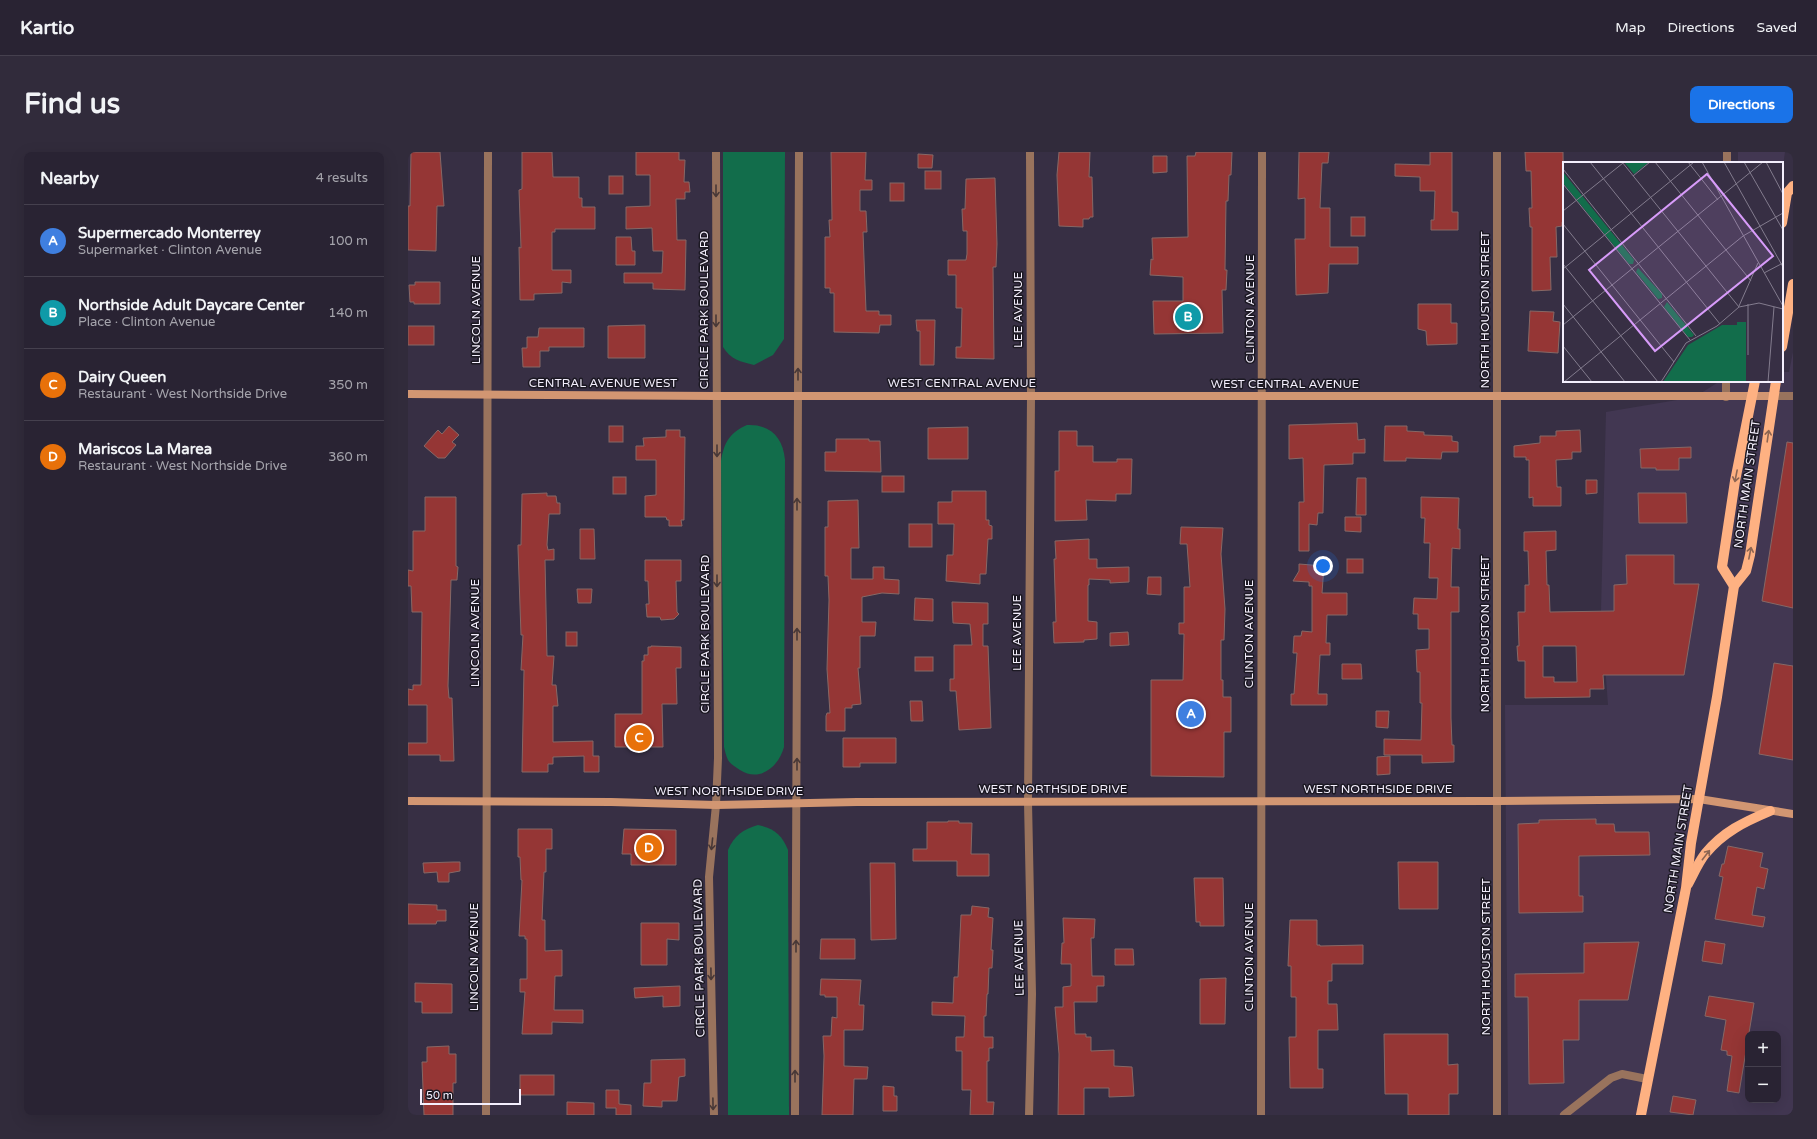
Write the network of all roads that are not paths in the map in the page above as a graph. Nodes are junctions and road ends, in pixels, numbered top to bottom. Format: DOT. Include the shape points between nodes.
graph roads {
  1 [pos="488,152"];
  2 [pos="716,152"];
  3 [pos="799,152"];
  4 [pos="1030,152"];
  5 [pos="1262,152"];
  6 [pos="1497,152"];
  7 [pos="1793,186"];
  8 [pos="1783,216"];
  9 [pos="1793,284"];
  10 [pos="1783,341"];
  11 [pos="1726,382"];
  12 [pos="1755,382"];
  13 [pos="1776,382"];
  14 [pos="408,394"];
  15 [pos="488,394"];
  16 [pos="797,395"];
  17 [pos="717,396"];
  18 [pos="1031,396"];
  19 [pos="1261,396"];
  20 [pos="1497,396"];
  21 [pos="1752,396"];
  22 [pos="1774,396"];
  23 [pos="1793,396"];
  24 [pos="1726,397"];
  25 [pos="1734,586"];
  26 [pos="1699,799"];
  27 [pos="1261,800"];
  28 [pos="408,801"];
  29 [pos="487,801"];
  30 [pos="1498,801"];
  31 [pos="1028,802"];
  32 [pos="797,803"];
  33 [pos="716,805"];
  34 [pos="1770,811"];
  35 [pos="1793,814"];
  36 [pos="1686,888"];
  37 [pos="1647,1079"];
  38 [pos="486,1115"];
  39 [pos="714,1115"];
  40 [pos="795,1115"];
  41 [pos="1030,1115"];
  42 [pos="1261,1115"];
  43 [pos="1497,1115"];
  44 [pos="1564,1115"];
  45 [pos="1641,1115"];
  1 -- 15 [label="street, LINCOLN AVENUE"];
  2 -- 17 [label="street, CIRCLE PARK BOULEVARD, one-way"];
  16 -- 3 [label="street, one-way"];
  4 -- 18 [label="street, LEE AVENUE"];
  5 -- 19 [label="street, CLINTON AVENUE"];
  6 -- 20 [label="street, NORTH HOUSTON STREET"];
  7 -- 8 [label="main road" via="1787,193"];
  9 -- 10 [label="main road"];
  11 -- 24 [label="street"];
  12 -- 21 [label="main road, NORTH MAIN STREET"];
  13 -- 22 [label="main road, NORTH MAIN STREET"];
  14 -- 15 [label="street, CENTRAL AVENUE WEST"];
  15 -- 17 [label="street, CENTRAL AVENUE WEST"];
  15 -- 29 [label="street, LINCOLN AVENUE"];
  16 -- 17 [label="street, CENTRAL AVENUE WEST"];
  16 -- 18 [label="street, WEST CENTRAL AVENUE"];
  32 -- 16 [label="street, one-way"];
  17 -- 33 [label="street, CIRCLE PARK BOULEVARD, one-way"];
  18 -- 19 [label="street, WEST CENTRAL AVENUE"];
  18 -- 31 [label="street, LEE AVENUE"];
  19 -- 20 [label="street, WEST CENTRAL AVENUE"];
  19 -- 27 [label="street, CLINTON AVENUE"];
  20 -- 24 [label="street, WEST CENTRAL AVENUE"];
  20 -- 30 [label="street, NORTH HOUSTON STREET"];
  21 -- 22 [label="street, WEST CENTRAL AVENUE"];
  21 -- 24 [label="street, WEST CENTRAL AVENUE"];
  21 -- 25 [label="main road, NORTH MAIN STREET, one-way" via="1735,481 1722,567"];
  22 -- 23 [label="street"];
  25 -- 22 [label="main road, NORTH MAIN STREET, one-way" via="1746,571 1750,555"];
  25 -- 26 [label="main road, NORTH MAIN STREET"];
  26 -- 30 [label="street, WEST NORTHSIDE DRIVE"];
  26 -- 34 [label="street, WEST NORTHSIDE DRIVE"];
  26 -- 36 [label="main road, NORTH MAIN STREET"];
  27 -- 30 [label="street, WEST NORTHSIDE DRIVE"];
  27 -- 31 [label="street, WEST NORTHSIDE DRIVE"];
  27 -- 42 [label="street, CLINTON AVENUE"];
  28 -- 29 [label="street, WEST NORTHSIDE DRIVE"];
  29 -- 33 [label="street, WEST NORTHSIDE DRIVE"];
  29 -- 38 [label="street, LINCOLN AVENUE"];
  30 -- 43 [label="street, NORTH HOUSTON STREET"];
  31 -- 32 [label="street, WEST NORTHSIDE DRIVE"];
  31 -- 41 [label="street, LEE AVENUE" via="1032,994"];
  32 -- 33 [label="street, WEST NORTHSIDE DRIVE"];
  40 -- 32 [label="street, one-way"];
  33 -- 39 [label="street, CIRCLE PARK BOULEVARD, one-way" via="709,877"];
  34 -- 35 [label="street, WEST NORTHSIDE DRIVE"];
  36 -- 34 [label="main road, one-way" via="1704,855 1719,840 1739,824"];
  36 -- 37 [label="main road, NORTH MAIN STREET"];
  37 -- 44 [label="street" via="1622,1074 1611,1078"];
  37 -- 45 [label="main road, NORTH MAIN STREET"];
}
